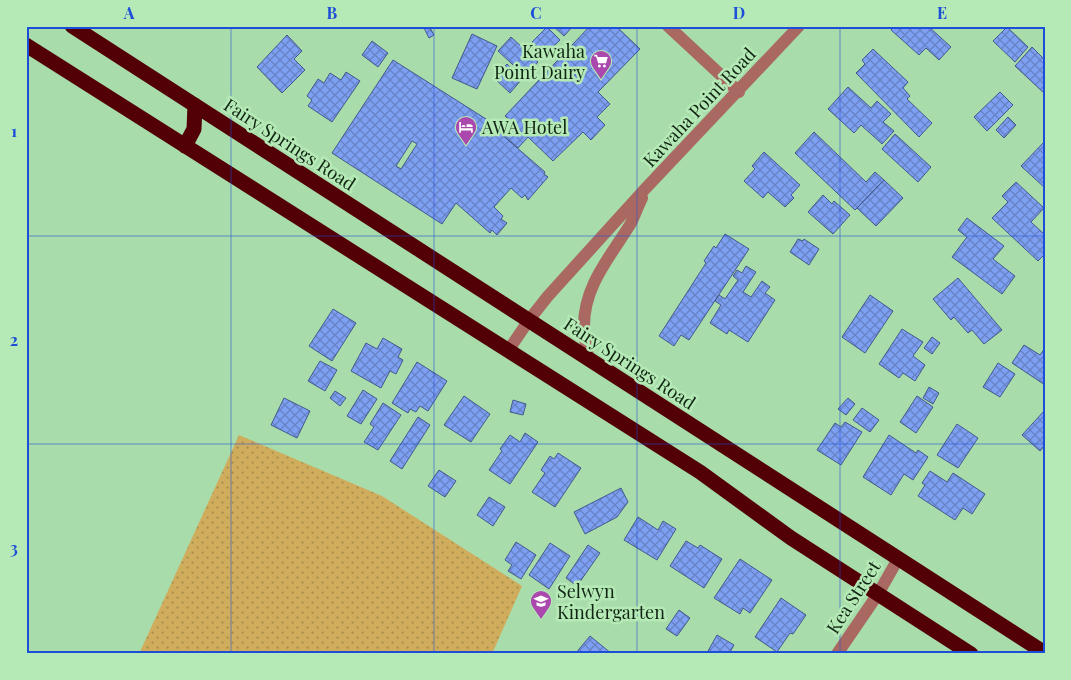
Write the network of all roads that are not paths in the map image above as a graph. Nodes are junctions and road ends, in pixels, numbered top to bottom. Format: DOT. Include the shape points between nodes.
graph roads {
  1 [pos="72,26"];
  2 [pos="668,26"];
  3 [pos="798,26"];
  4 [pos="26,45"];
  5 [pos="738,92"];
  6 [pos="195,105"];
  7 [pos="186,146"];
  8 [pos="645,189"];
  9 [pos="529,320"];
  10 [pos="508,351"];
  11 [pos="588,358"];
  12 [pos="898,559"];
  13 [pos="878,594"];
  14 [pos="1045,653"];
  15 [pos="837,654"];
  16 [pos="971,654"];
  1 -- 6 [label="highway, Fairy Springs Road"];
  2 -- 5 [label="street"];
  3 -- 5 [label="street, Kawaha Point Road"];
  4 -- 7 [label="highway"];
  5 -- 8 [label="street, Kawaha Point Road"];
  6 -- 7 [label="highway, Fairy Springs Road" via="194,129"];
  6 -- 9 [label="highway, Fairy Springs Road"];
  7 -- 10 [label="highway"];
  8 -- 9 [label="street, Kawaha Point Road"];
  8 -- 11 [label="street, Kawaha Point Road" via="632,222 600,269 591,289 584,328"];
  9 -- 10 [label="street, Kawaha Point Road"];
  9 -- 11 [label="highway, Fairy Springs Road"];
  10 -- 13 [label="highway" via="700,472 790,538"];
  11 -- 12 [label="highway, Fairy Springs Road"];
  12 -- 13 [label="street, Kea Street"];
  12 -- 14 [label="highway, Fairy Springs Road"];
  13 -- 15 [label="street, Kea Street"];
  13 -- 16 [label="highway"];
}
